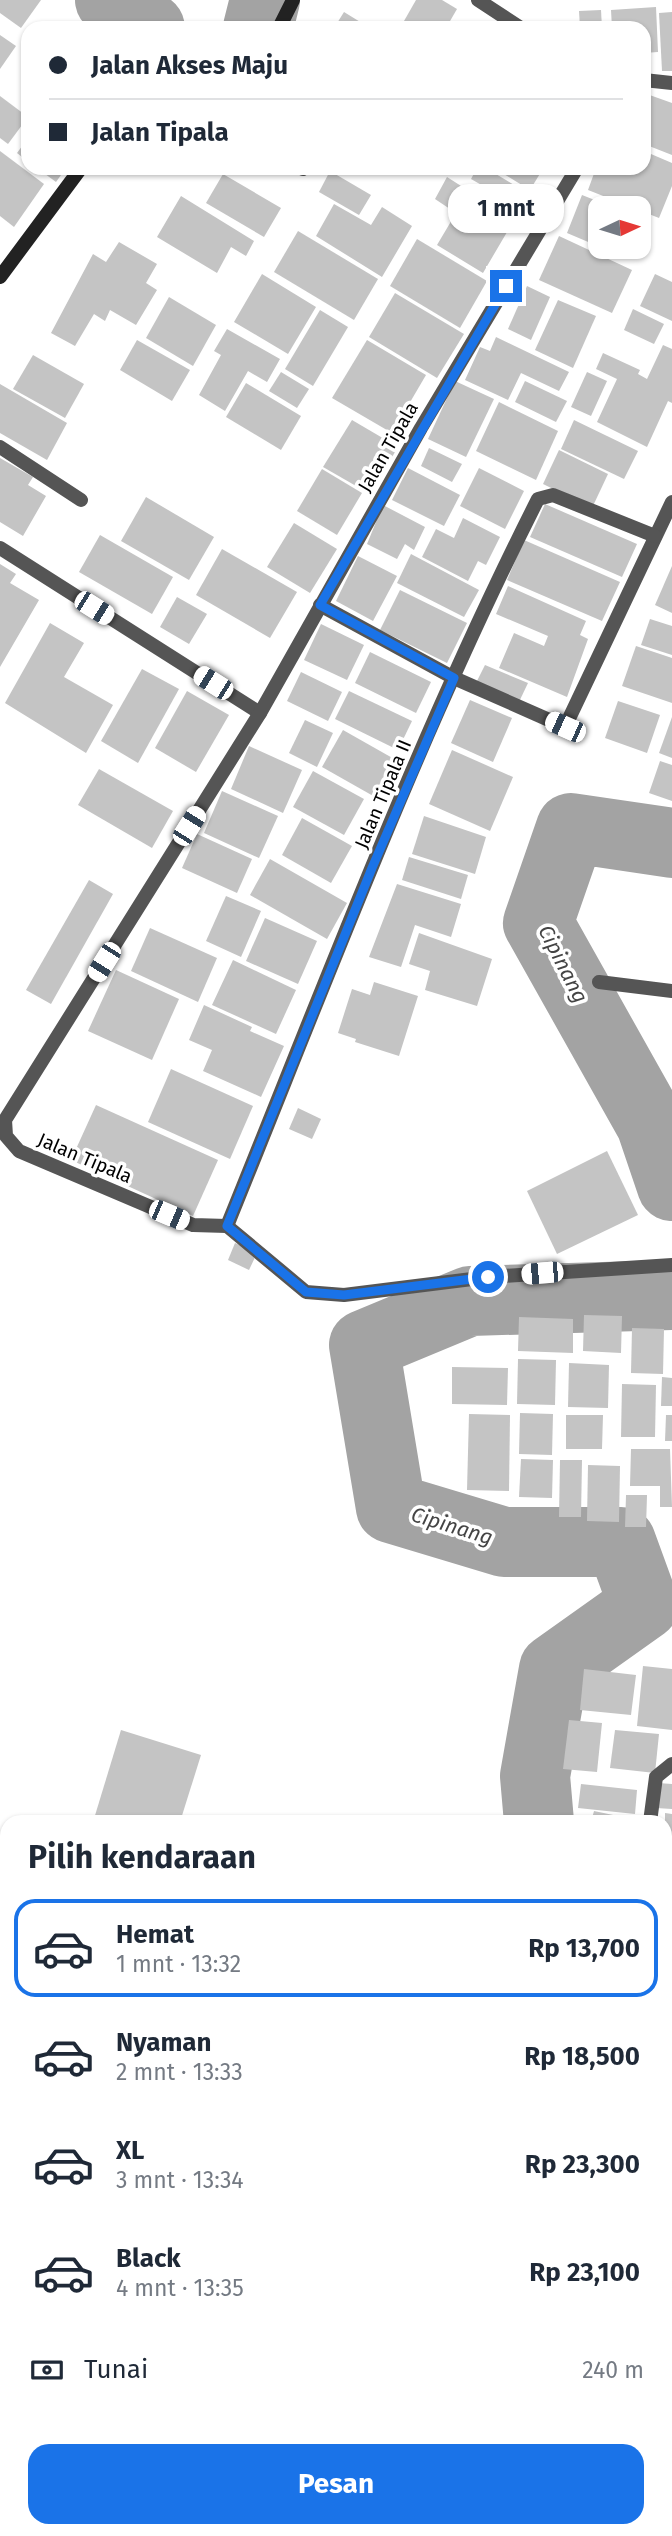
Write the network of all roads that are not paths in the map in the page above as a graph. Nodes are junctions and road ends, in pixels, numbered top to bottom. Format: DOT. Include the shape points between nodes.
graph roads {
  1 [pos="293,0"];
  2 [pos="478,0"];
  3 [pos="282,21"];
  4 [pos="510,21"];
  5 [pos="651,81"];
  6 [pos="672,83"];
  7 [pos="76,175"];
  8 [pos="573,175"];
  9 [pos="0,277"];
  10 [pos="0,447"];
  11 [pos="81,500"];
  12 [pos="672,502"];
  13 [pos="655,536"];
  14 [pos="0,548"];
  15 [pos="320,605"];
  16 [pos="454,678"];
  17 [pos="260,713"];
  18 [pos="599,982"];
  19 [pos="672,991"];
  20 [pos="227,1226"];
  21 [pos="671,1265"];
  22 [pos="672,1764"];
  23 [pos="651,1815"];
  1 -- 3 [label="street"];
  2 -- 4 [label="street"];
  5 -- 6 [label="street"];
  7 -- 9 [label="street"];
  8 -- 15 [label="street, Jalan Tipala"];
  10 -- 11 [label="street"];
  12 -- 13 [label="street"];
  13 -- 16 [label="street, Jalan Tipala II" via="560,497 541,496"];
  13 -- 16 [label="street" via="565,727"];
  14 -- 17 [label="street"];
  15 -- 16 [label="street"];
  15 -- 17 [label="street, Jalan Tipala"];
  16 -- 20 [label="street, Jalan Tipala II"];
  17 -- 20 [label="street, Jalan Tipala" via="5,1120 6,1136 19,1151 193,1225"];
  18 -- 19 [label="street"];
  20 -- 21 [label="street" via="306,1292 344,1295 488,1277"];
  22 -- 23 [label="street" via="656,1777"];
}
